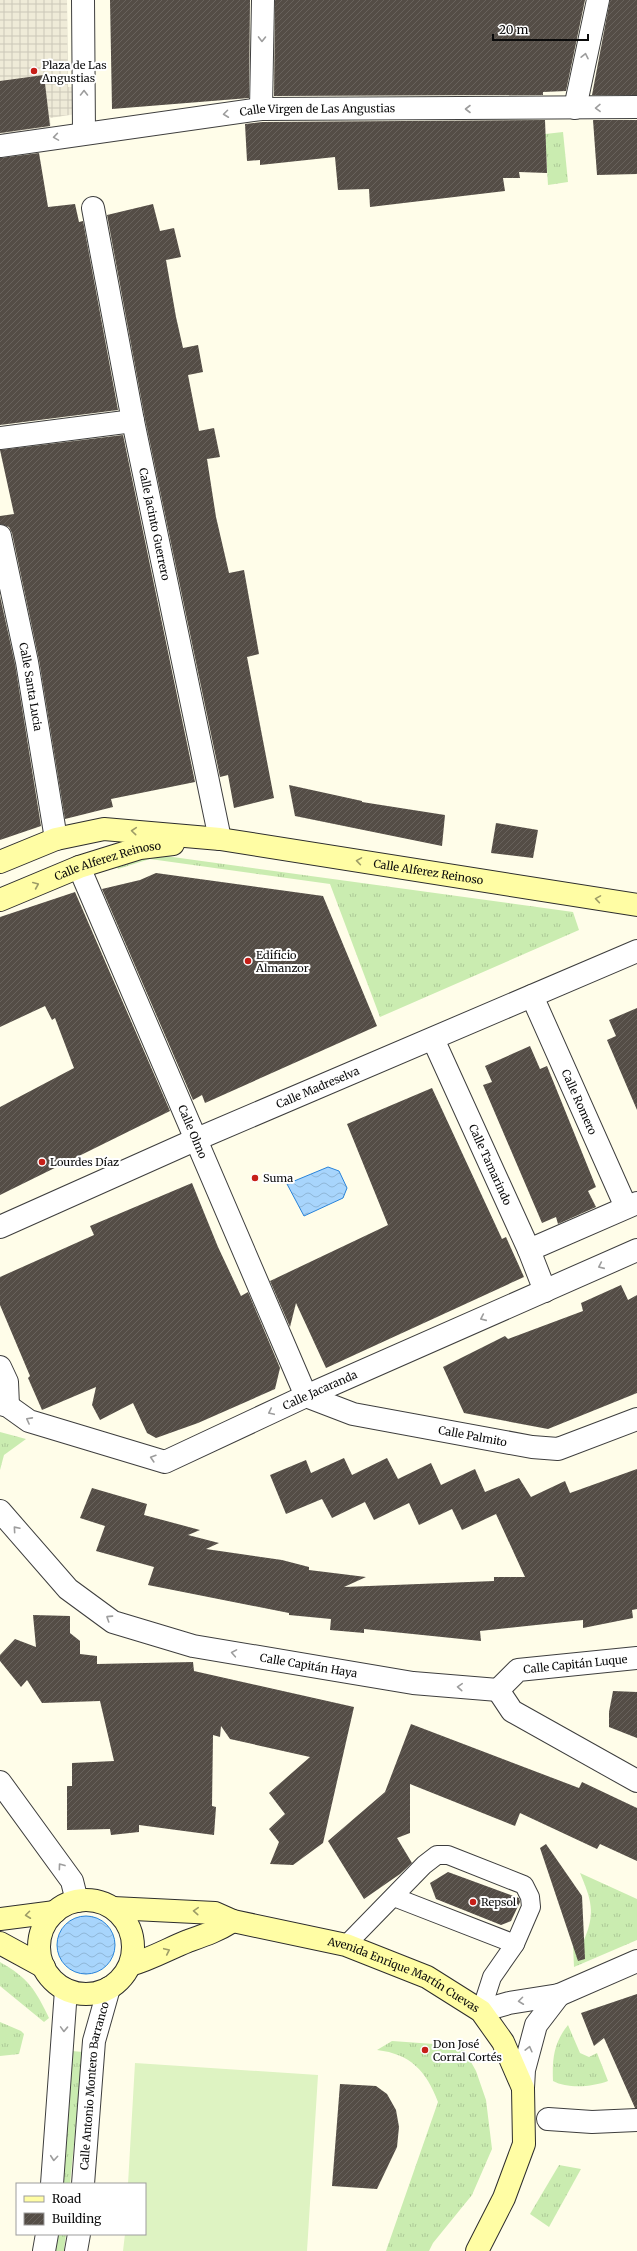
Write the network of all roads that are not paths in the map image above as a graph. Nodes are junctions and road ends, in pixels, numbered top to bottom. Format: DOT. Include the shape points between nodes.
graph roads {
  1 [pos="83,0"];
  2 [pos="263,0"];
  3 [pos="598,0"];
  4 [pos="637,107"];
  5 [pos="575,108"];
  6 [pos="260,109"];
  7 [pos="84,132"];
  8 [pos="0,146"];
  9 [pos="93,208"];
  10 [pos="132,421"];
  11 [pos="0,438"];
  12 [pos="0,536"];
  13 [pos="56,839"];
  14 [pos="220,839"];
  15 [pos="0,862"];
  16 [pos="79,867"];
  17 [pos="0,900"];
  18 [pos="637,905"];
  19 [pos="637,951"];
  20 [pos="532,996"];
  21 [pos="433,1039"];
  22 [pos="197,1139"];
  23 [pos="631,1205"];
  24 [pos="0,1227"];
  25 [pos="529,1250"];
  26 [pos="637,1250"];
  27 [pos="545,1291"];
  28 [pos="0,1367"];
  29 [pos="306,1396"];
  30 [pos="4,1405"];
  31 [pos="637,1419"];
  32 [pos="0,1511"];
  33 [pos="637,1658"];
  34 [pos="498,1690"];
  35 [pos="637,1781"];
  36 [pos="0,1782"];
  37 [pos="394,1897"];
  38 [pos="78,1901"];
  39 [pos="113,1908"];
  40 [pos="55,1912"];
  41 [pos="0,1919"];
  42 [pos="233,1921"];
  43 [pos="0,1943"];
  44 [pos="515,1944"];
  45 [pos="346,1945"];
  46 [pos="637,1961"];
  47 [pos="130,1965"];
  48 [pos="44,1967"];
  49 [pos="109,1988"];
  50 [pos="66,1990"];
  51 [pos="559,1995"];
  52 [pos="481,2011"];
  53 [pos="523,2088"];
  54 [pos="548,2119"];
  55 [pos="637,2120"];
  56 [pos="52,2183"];
  57 [pos="83,2183"];
  58 [pos="47,2235"];
  59 [pos="79,2235"];
  60 [pos="44,2251"];
  61 [pos="76,2251"];
  62 [pos="477,2251"];
  7 -- 1 [label="street, one-way"];
  2 -- 6 [label="street, one-way"];
  5 -- 3 [label="street, one-way"];
  4 -- 5 [label="street, Calle Virgen de Las Angustias, one-way"];
  5 -- 6 [label="street, Calle Virgen de Las Angustias, one-way"];
  6 -- 7 [label="street, Calle Virgen de Las Angustias, one-way"];
  7 -- 8 [label="street, Calle Virgen de Las Angustias, one-way"];
  9 -- 10 [label="street, Calle Jacinto Guerrero"];
  10 -- 11 [label="street"];
  10 -- 14 [label="street, Calle Jacinto Guerrero"];
  12 -- 13 [label="street, Calle Santa Lucia" via="27,662"];
  14 -- 13 [label="main road, Calle Alferez Reinoso, one-way" via="104,829"];
  13 -- 15 [label="main road, Calle Alferez Reinoso"];
  14 -- 16 [label="main road, Calle Alferez Reinoso" via="140,848"];
  18 -- 14 [label="main road, Calle Alferez Reinoso, one-way"];
  17 -- 16 [label="main road, Calle Alferez Reinoso, one-way"];
  16 -- 22 [label="street, Calle Olmo"];
  19 -- 20 [label="street, Calle Madreselva"];
  20 -- 21 [label="street, Calle Madreselva"];
  20 -- 23 [label="street, Calle Romero"];
  21 -- 22 [label="street, Calle Madreselva"];
  21 -- 25 [label="street, Calle Tamarindo"];
  22 -- 24 [label="street, Calle Madreselva"];
  22 -- 29 [label="street, Calle Olmo"];
  23 -- 25 [label="street"];
  25 -- 27 [label="street, Calle Tamarindo"];
  26 -- 27 [label="street, Calle Jacaranda, one-way"];
  27 -- 29 [label="street, Calle Jacaranda, one-way"];
  28 -- 30 [label="street" via="7,1382"];
  29 -- 30 [label="street, Calle Jacaranda, one-way" via="165,1462 29,1421"];
  29 -- 31 [label="street, Calle Palmito" via="353,1414 538,1448 558,1449"];
  34 -- 32 [label="street, Calle Capitán Haya, one-way" via="413,1683 193,1646 114,1622 68,1589"];
  33 -- 34 [label="street, Calle Capitán Luque" via="518,1670"];
  34 -- 35 [label="street" via="512,1711"];
  38 -- 36 [label="street, one-way" via="72,1881"];
  37 -- 44 [label="lane"];
  37 -- 44 [label="lane" via="437,1855 455,1857 524,1885 530,1897 531,1907"];
  37 -- 45 [label="lane"];
  38 -- 39 [label="main road" via="96,1901"];
  38 -- 40 [label="main road"];
  42 -- 39 [label="main road, Avenida Enrique Martín Cuevas, one-way" via="215,1913"];
  39 -- 47 [label="main road" via="124,1919 132,1933"];
  40 -- 41 [label="main road, one-way"];
  40 -- 48 [label="main road" via="40,1937 40,1953"];
  42 -- 45 [label="main road, Avenida Enrique Martín Cuevas"];
  47 -- 42 [label="main road, one-way" via="215,1933"];
  43 -- 48 [label="main road"];
  44 -- 52 [label="lane" via="492,1977"];
  45 -- 52 [label="main road, Avenida Enrique Martín Cuevas" via="427,1978"];
  46 -- 51 [label="street"];
  47 -- 49 [label="main road" via="122,1978"];
  48 -- 50 [label="main road" via="53,1980"];
  49 -- 50 [label="main road" via="95,1993 80,1994"];
  49 -- 57 [label="street, Calle Antonio Montero Barranco" via="94,2041"];
  50 -- 56 [label="street, one-way"];
  51 -- 52 [label="street, one-way" via="509,2003"];
  53 -- 51 [label="street, one-way" via="524,2070 536,2025"];
  52 -- 53 [label="main road, Avenida Enrique Martín Cuevas" via="503,2042"];
  53 -- 62 [label="main road, Avenida Enrique Martín Cuevas" via="524,2144 504,2198"];
  54 -- 55 [label="street" via="592,2122"];
  58 -- 60 [label="street"];
  59 -- 61 [label="street"];
}
